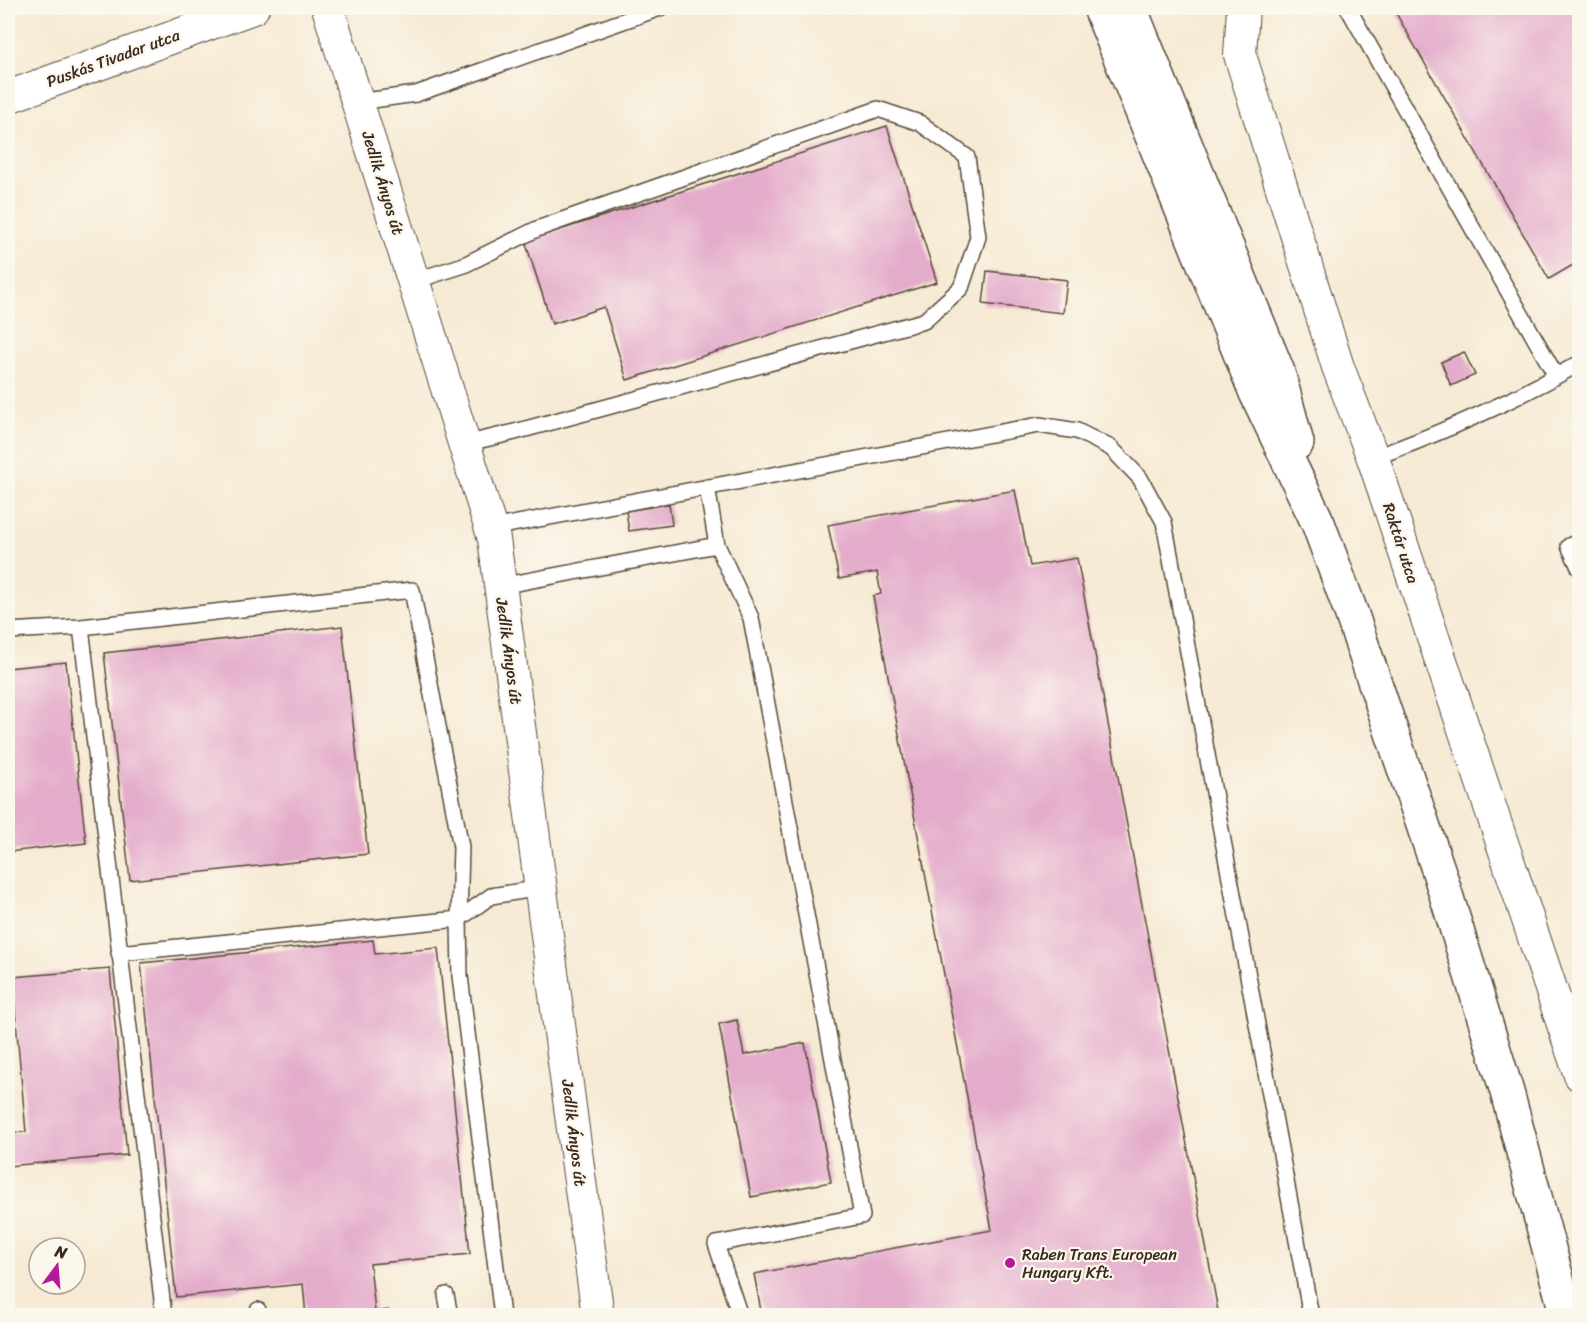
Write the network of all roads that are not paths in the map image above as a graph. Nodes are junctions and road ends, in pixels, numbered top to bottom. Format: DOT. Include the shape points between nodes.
graph roads {
  1 [pos="253,8"];
  2 [pos="328,8"];
  3 [pos="660,8"];
  4 [pos="1100,8"];
  5 [pos="1130,8"];
  6 [pos="1243,8"];
  7 [pos="1348,8"];
  8 [pos="8,97"];
  9 [pos="358,102"];
  10 [pos="414,281"];
  11 [pos="1580,363"];
  12 [pos="1556,376"];
  13 [pos="464,444"];
  14 [pos="1373,458"];
  15 [pos="707,488"];
  16 [pos="1318,523"];
  17 [pos="490,528"];
  18 [pos="1580,541"];
  19 [pos="717,545"];
  20 [pos="1580,569"];
  21 [pos="501,586"];
  22 [pos="81,627"];
  23 [pos="8,631"];
  24 [pos="541,888"];
  25 [pos="459,919"];
  26 [pos="119,953"];
  27 [pos="1578,1066"];
  28 [pos="447,1295"];
  29 [pos="164,1316"];
  30 [pos="450,1316"];
  31 [pos="502,1316"];
  32 [pos="598,1316"];
  33 [pos="740,1316"];
  34 [pos="1311,1316"];
  35 [pos="1567,1316"];
  1 -- 8 [label="street, Puskás Tivadar utca"];
  2 -- 9 [label="street, Jedlik Ányos út"];
  3 -- 9 [label="lane" via="416,94"];
  4 -- 16 [label="main road" via="1256,393"];
  5 -- 16 [label="main road" via="1278,372"];
  6 -- 14 [label="street, Raktár utca" via="1240,55 1338,367"];
  7 -- 12 [label="lane"];
  9 -- 10 [label="street, Jedlik Ányos út"];
  10 -- 13 [label="street, Jedlik Ányos út"];
  10 -- 13 [label="lane" via="464,265 537,229 878,109 920,123 967,157 978,237 962,288 924,321"];
  11 -- 12 [label="lane"];
  12 -- 14 [label="lane" via="1432,436"];
  13 -- 17 [label="street, Jedlik Ányos út"];
  14 -- 27 [label="street, Raktár utca"];
  15 -- 17 [label="lane"];
  15 -- 19 [label="lane"];
  15 -- 34 [label="lane" via="1039,424 1077,431 1111,448 1140,478 1164,522"];
  16 -- 35 [label="main road" via="1443,883 1507,1092"];
  17 -- 21 [label="street, Jedlik Ányos út"];
  18 -- 20 [label="lane" via="1569,546"];
  19 -- 21 [label="lane"];
  19 -- 33 [label="lane" via="751,618 862,1216 716,1244"];
  21 -- 24 [label="street, Jedlik Ányos út"];
  22 -- 23 [label="lane"];
  22 -- 25 [label="lane" via="412,590 461,847"];
  22 -- 26 [label="lane"];
  24 -- 25 [label="lane" via="491,896"];
  24 -- 32 [label="street, Jedlik Ányos út"];
  25 -- 26 [label="lane"];
  25 -- 31 [label="lane" via="460,976"];
  26 -- 29 [label="lane"];
  28 -- 30 [label="lane"];
}
